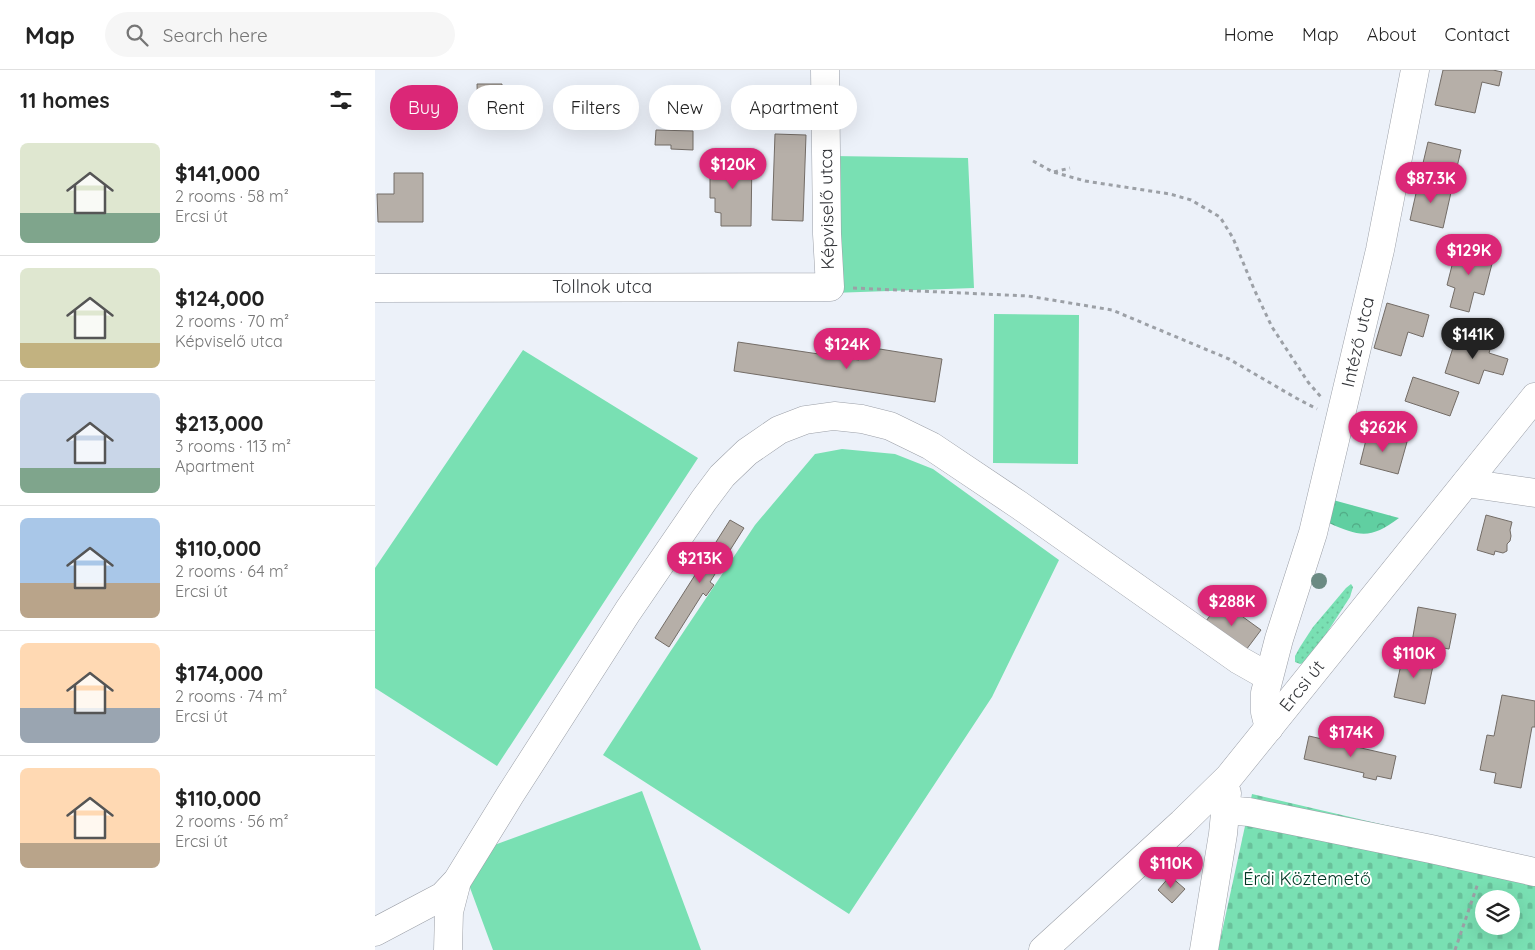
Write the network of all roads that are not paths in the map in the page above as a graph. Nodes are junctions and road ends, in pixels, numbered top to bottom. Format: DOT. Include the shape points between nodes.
graph roads {
  1 [pos="825,70"];
  2 [pos="1415,70"];
  3 [pos="830,287"];
  4 [pos="375,288"];
  5 [pos="1535,397"];
  6 [pos="1466,483"];
  7 [pos="1535,493"];
  8 [pos="1269,677"];
  9 [pos="1269,728"];
  10 [pos="1229,777"];
  11 [pos="1225,810"];
  12 [pos="1535,872"];
  13 [pos="457,881"];
  14 [pos="375,932"];
  15 [pos="448,950"];
  16 [pos="1043,950"];
  17 [pos="1204,950"];
  1 -- 3 [label="street, Képviselő utca"];
  2 -- 8 [label="street, Intéző utca" via="1380,250 1313,533"];
  3 -- 4 [label="street, Tollnok utca"];
  5 -- 6 [label="street, Ercsi út"];
  6 -- 7 [label="street"];
  6 -- 9 [label="street, Ercsi út"];
  8 -- 9 [label="street, Intéző utca" via="1265,693"];
  8 -- 13 [label="street" via="1239,660 931,446 890,426 862,419 834,416 805,420 779,430 747,452 722,476 628,611"];
  9 -- 10 [label="street, Ercsi út"];
  10 -- 11 [label="street"];
  10 -- 16 [label="street, Ercsi út"];
  11 -- 12 [label="street" via="1249,812"];
  11 -- 17 [label="street"];
  13 -- 14 [label="street" via="443,896"];
  13 -- 15 [label="street" via="449,912"];
}
